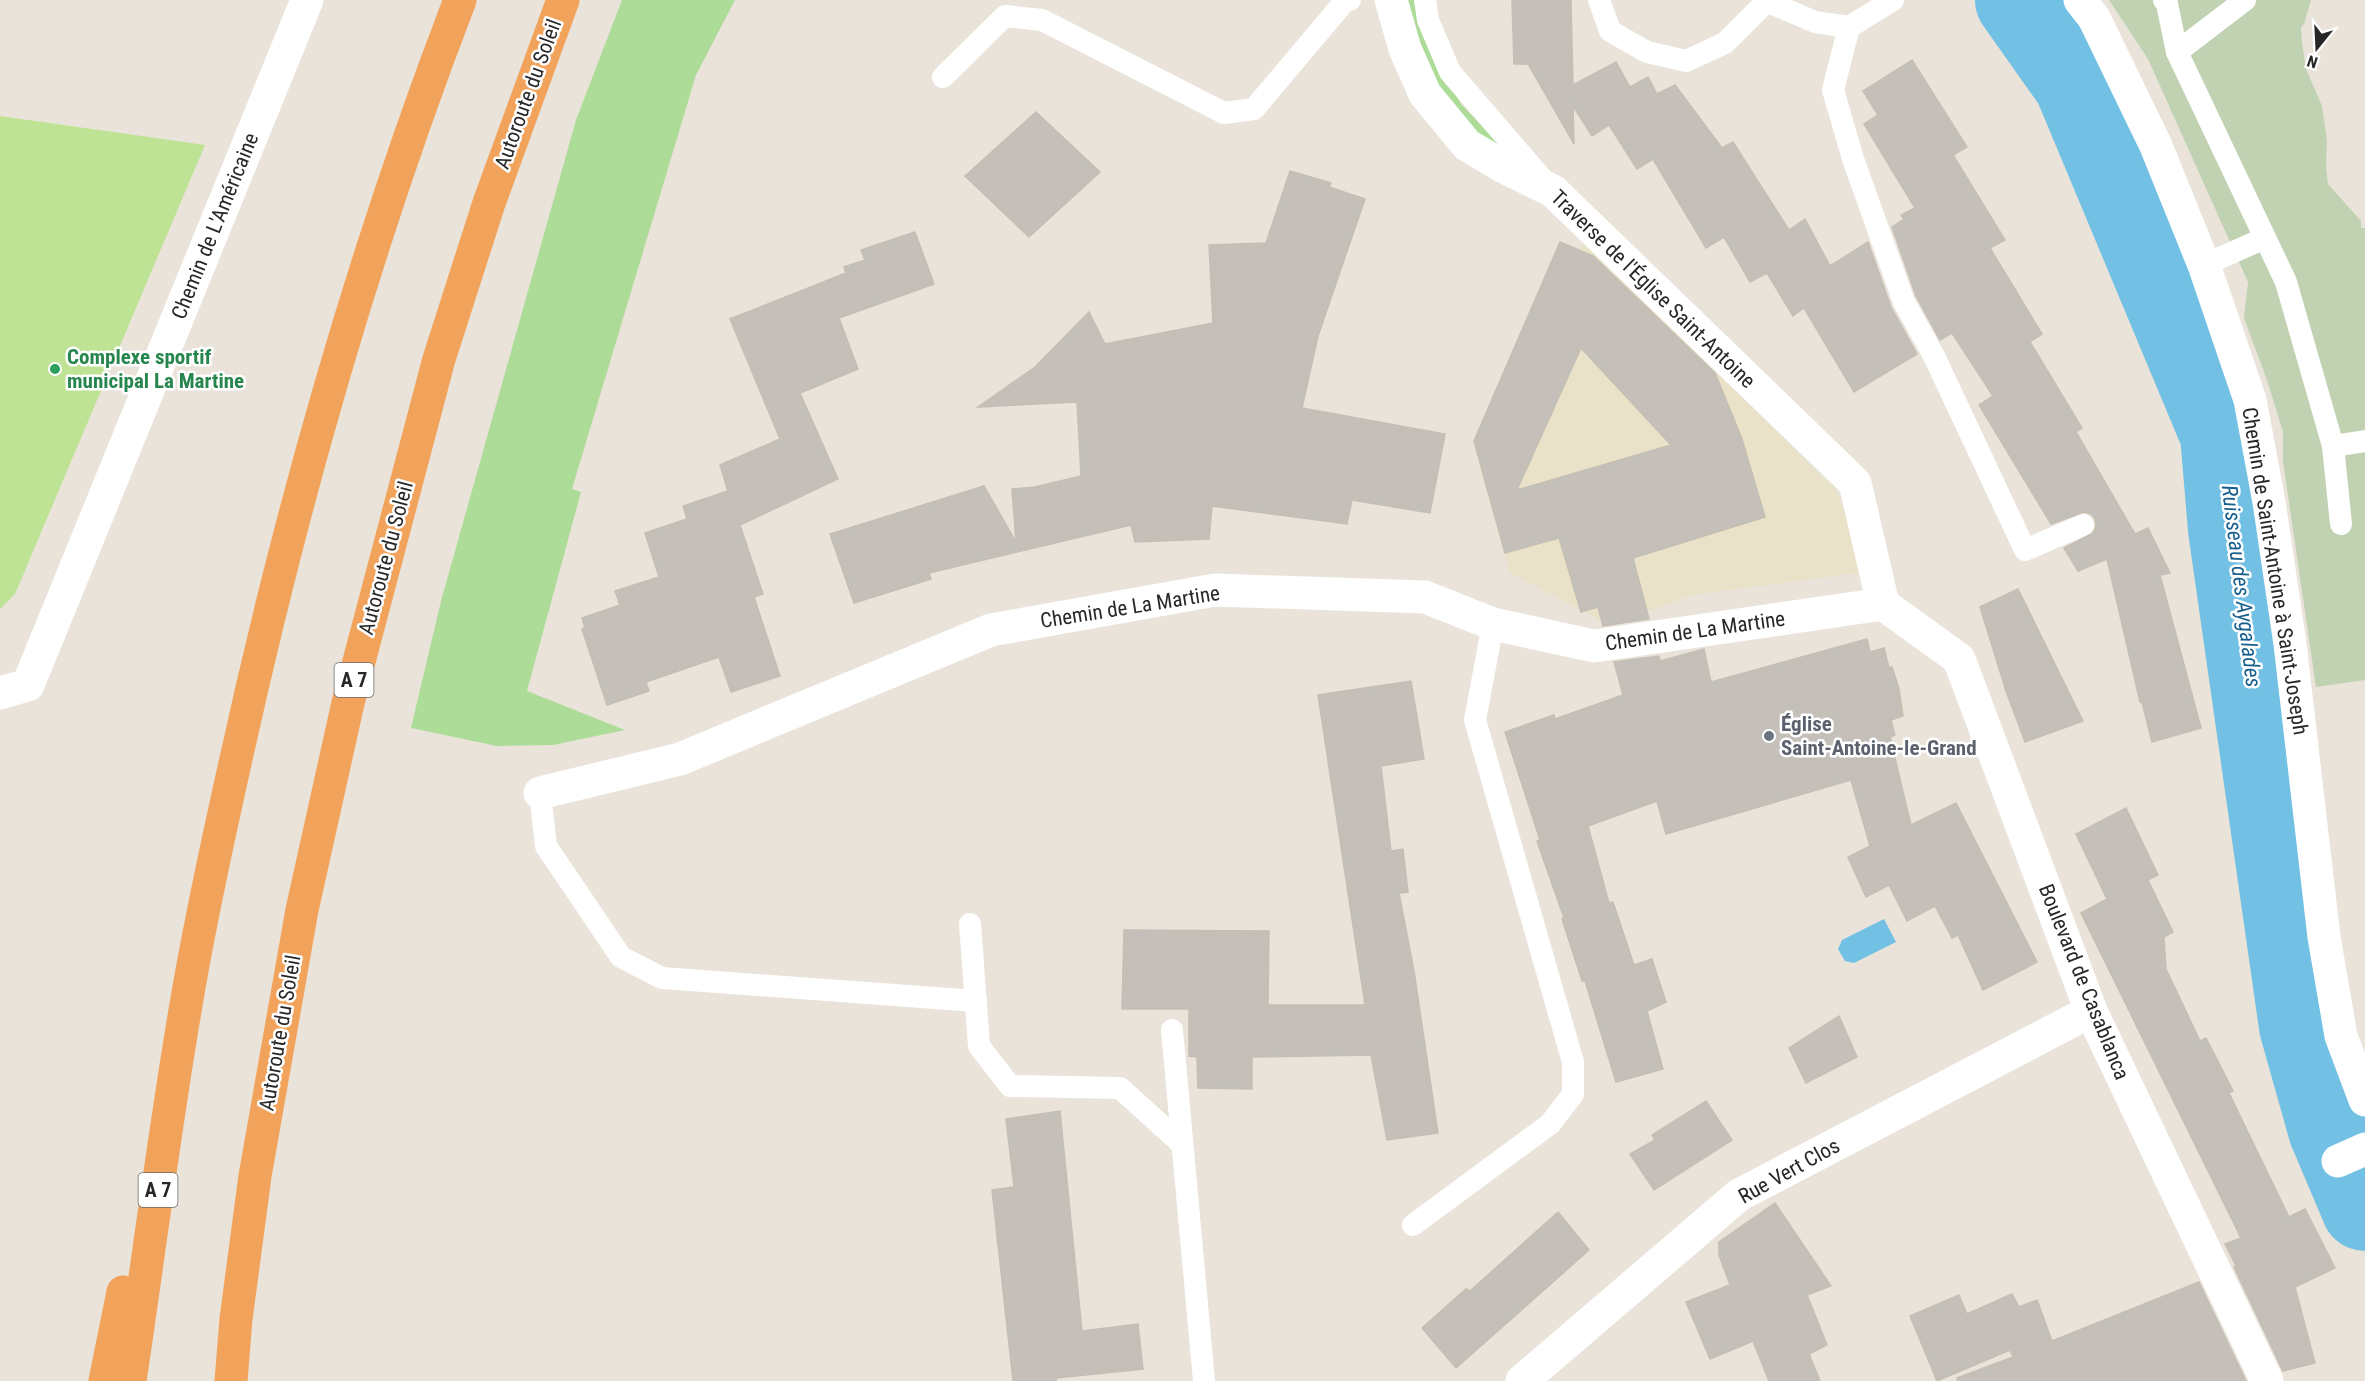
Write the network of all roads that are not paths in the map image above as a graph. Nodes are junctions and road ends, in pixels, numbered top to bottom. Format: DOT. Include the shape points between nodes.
graph roads {
  1 [pos="307,0"];
  2 [pos="460,0"];
  3 [pos="563,0"];
  4 [pos="1350,0"];
  5 [pos="1391,0"];
  6 [pos="1425,0"];
  7 [pos="1599,0"];
  8 [pos="1893,0"];
  9 [pos="2080,0"];
  10 [pos="2164,0"];
  11 [pos="2245,0"];
  12 [pos="1765,1"];
  13 [pos="1849,27"];
  14 [pos="2177,51"];
  15 [pos="943,77"];
  16 [pos="1553,191"];
  17 [pos="2265,238"];
  18 [pos="2204,265"];
  19 [pos="2365,441"];
  20 [pos="2333,446"];
  21 [pos="2341,524"];
  22 [pos="2083,525"];
  23 [pos="1883,604"];
  24 [pos="1493,624"];
  25 [pos="14,689"];
  26 [pos="540,793"];
  27 [pos="970,924"];
  28 [pos="187,1000"];
  29 [pos="976,1001"];
  30 [pos="2091,1011"];
  31 [pos="1172,1030"];
  32 [pos="2365,1100"];
  33 [pos="1182,1144"];
  34 [pos="1413,1225"];
  35 [pos="105,1381"];
  36 [pos="130,1381"];
  37 [pos="231,1381"];
  38 [pos="1204,1381"];
  39 [pos="1522,1381"];
  40 [pos="2267,1381"];
  1 -- 25 [label="street, Chemin de L'Américaine"];
  2 -- 28 [label="highway, A 7" via="360,286 296,507 261,645"];
  3 -- 37 [label="highway, Autoroute du Soleil / A 7" via="489,203 439,359 348,703 302,910 255,1176"];
  4 -- 15 [label="lane" via="1254,109 1224,112 1042,20 1005,16"];
  5 -- 16 [label="street, Traverse de l'Église Saint-Antoine" via="1405,49 1425,94 1467,145"];
  6 -- 16 [label="lane" via="1428,20 1450,72"];
  7 -- 12 [label="lane" via="1610,31 1647,52 1686,62 1725,43"];
  8 -- 13 [label="lane"];
  9 -- 18 [label="street, Chemin de Saint-Antoine à Saint-Joseph" via="2094,18 2156,146"];
  10 -- 14 [label="lane"];
  11 -- 14 [label="lane"];
  12 -- 13 [label="lane" via="1815,22"];
  13 -- 22 [label="lane" via="1833,90 1904,302 1934,356 2025,550"];
  14 -- 17 [label="lane"];
  16 -- 23 [label="street, Traverse de l'Église Saint-Antoine" via="1855,483"];
  17 -- 18 [label="lane"];
  17 -- 20 [label="lane" via="2286,282"];
  18 -- 32 [label="street, Chemin de Saint-Antoine à Saint-Joseph" via="2250,400 2290,644 2330,970 2341,1036"];
  19 -- 20 [label="lane"];
  20 -- 21 [label="lane"];
  23 -- 24 [label="street, Chemin de La Martine" via="1594,646"];
  23 -- 30 [label="street, Boulevard de Casablanca" via="1959,659"];
  24 -- 26 [label="street, Chemin de La Martine" via="1425,597 1215,590 991,630 680,759"];
  24 -- 34 [label="lane" via="1474,720 1573,1062 1573,1094 1550,1124"];
  26 -- 29 [label="lane" via="546,846 621,957 662,978"];
  27 -- 29 [label="lane"];
  28 -- 35 [label="highway"];
  28 -- 36 [label="highway, A 7"];
  29 -- 33 [label="lane" via="979,1046 1010,1086 1120,1088"];
  30 -- 39 [label="street, Rue Vert Clos" via="1739,1195"];
  30 -- 40 [label="street, Boulevard de Casablanca"];
  31 -- 33 [label="lane"];
  33 -- 38 [label="lane"];
}
